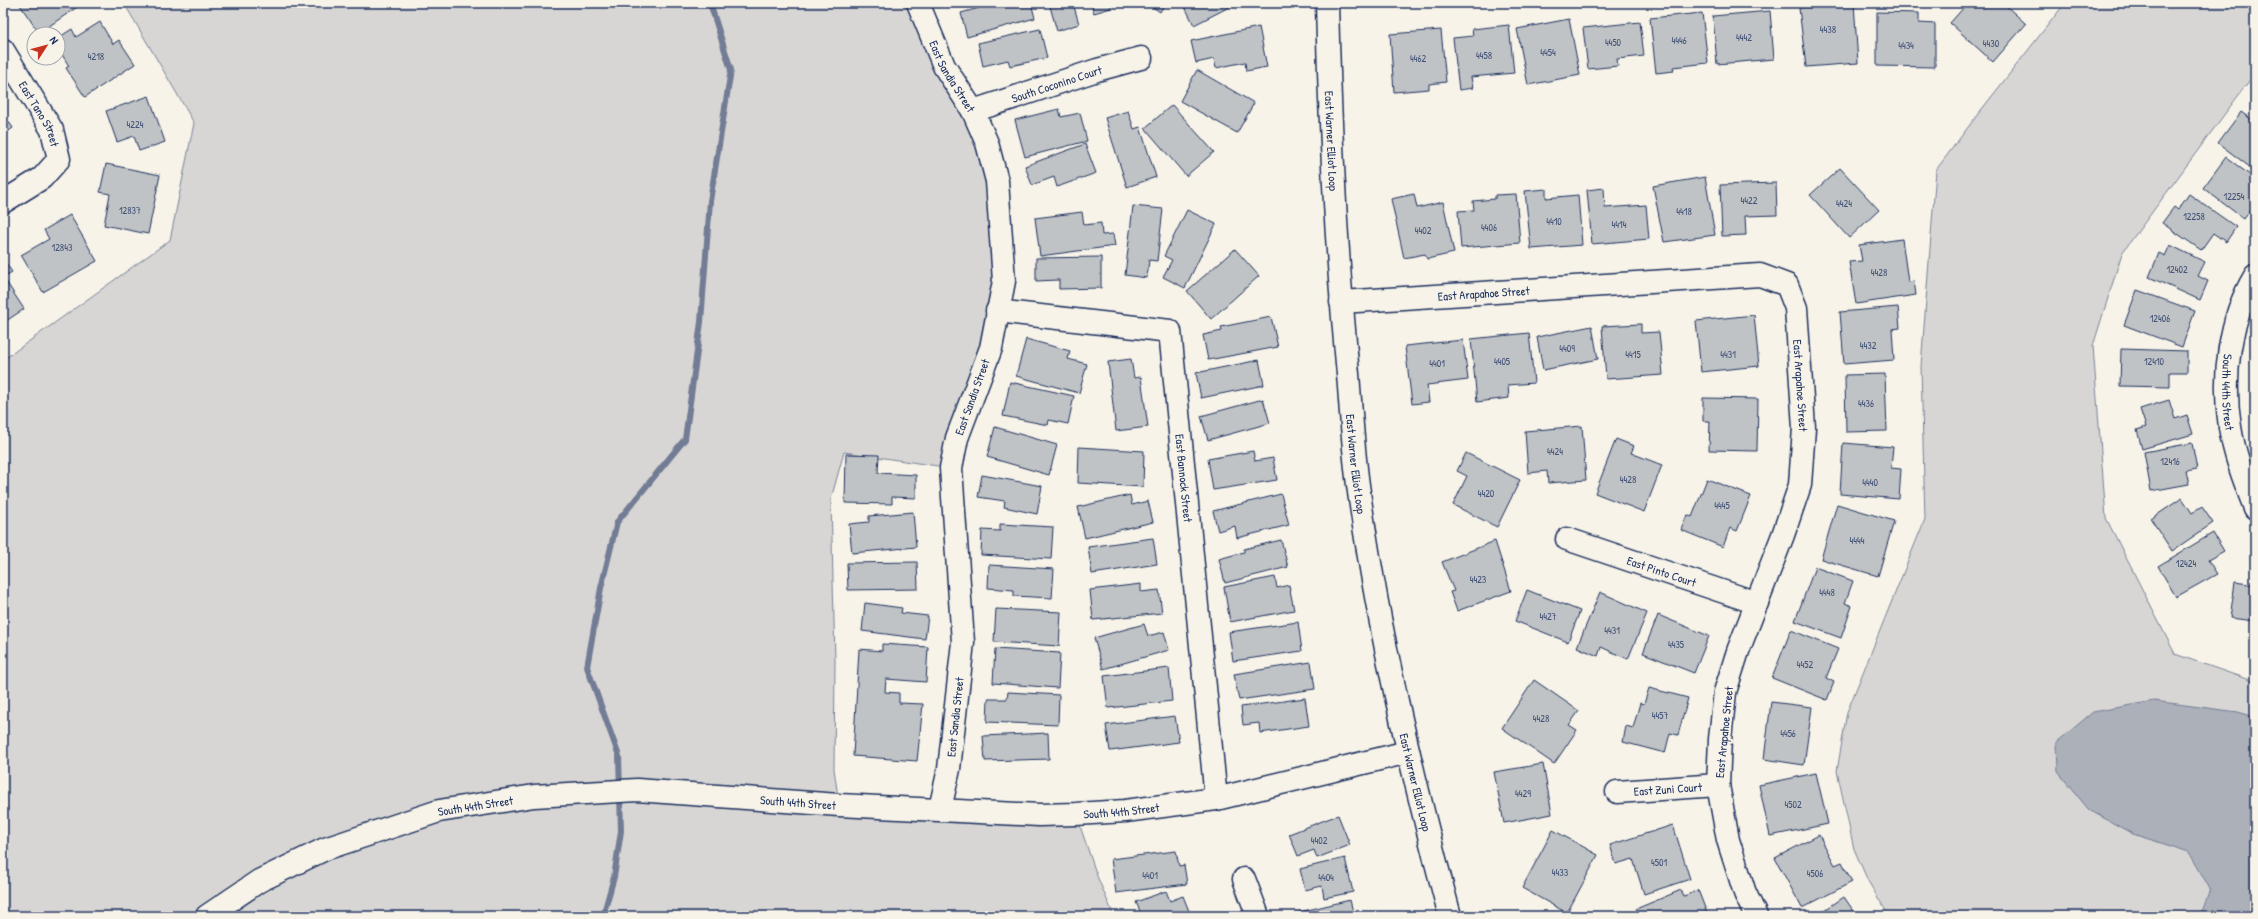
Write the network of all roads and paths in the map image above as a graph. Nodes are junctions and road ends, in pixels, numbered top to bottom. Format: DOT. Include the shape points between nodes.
graph roads {
  1 [pos="918,3"];
  2 [pos="1327,3"];
  3 [pos="3,50"];
  4 [pos="1141,58"];
  5 [pos="973,111"];
  6 [pos="3,202"];
  7 [pos="2255,276"];
  8 [pos="1341,302"];
  9 [pos="997,311"];
  10 [pos="2255,508"];
  11 [pos="1567,539"];
  12 [pos="1757,603"];
  13 [pos="1408,752"];
  14 [pos="1718,785"];
  15 [pos="1617,792"];
  16 [pos="1216,799"];
  17 [pos="940,809"];
  18 [pos="1244,879"];
  19 [pos="207,916"];
  20 [pos="1258,916"];
  21 [pos="1450,916"];
  22 [pos="1756,916"];
  1 -- 5 [label="street, East Sandia Street" via="944,66"];
  2 -- 8 [label="street, East Warner Elliot Loop" via="1331,148"];
  3 -- 6 [label="street, East Tano Street" via="52,130 59,159 42,178"];
  4 -- 5 [label="street, South Coconino Court"];
  5 -- 9 [label="street, East Sandia Street" via="987,143 998,181 1004,281"];
  7 -- 10 [label="street, South 44th Street" via="2246,291 2233,333 2226,376 2230,427"];
  8 -- 12 [label="street, East Arapahoe Street" via="1760,275 1787,285 1796,308 1804,428 1800,485"];
  8 -- 13 [label="street, East Warner Elliot Loop" via="1358,484 1378,605"];
  9 -- 16 [label="street, East Bannock Street" via="1170,331"];
  9 -- 17 [label="street, East Sandia Street" via="991,348 957,438 951,468 963,642 950,769"];
  11 -- 12 [label="street, East Pinto Court"];
  12 -- 14 [label="street, East Arapahoe Street" via="1725,692"];
  13 -- 16 [label="street, South 44th Street"];
  13 -- 21 [label="street, East Warner Elliot Loop"];
  14 -- 15 [label="street, East Zuni Court"];
  14 -- 22 [label="street, East Arapahoe Street" via="1728,840 1745,893"];
  16 -- 17 [label="street, South 44th Street" via="1125,811 1038,815"];
  17 -- 19 [label="street, South 44th Street" via="839,805 637,790 534,796 439,811 324,849 259,881"];
  18 -- 20 [label="street"];
}
